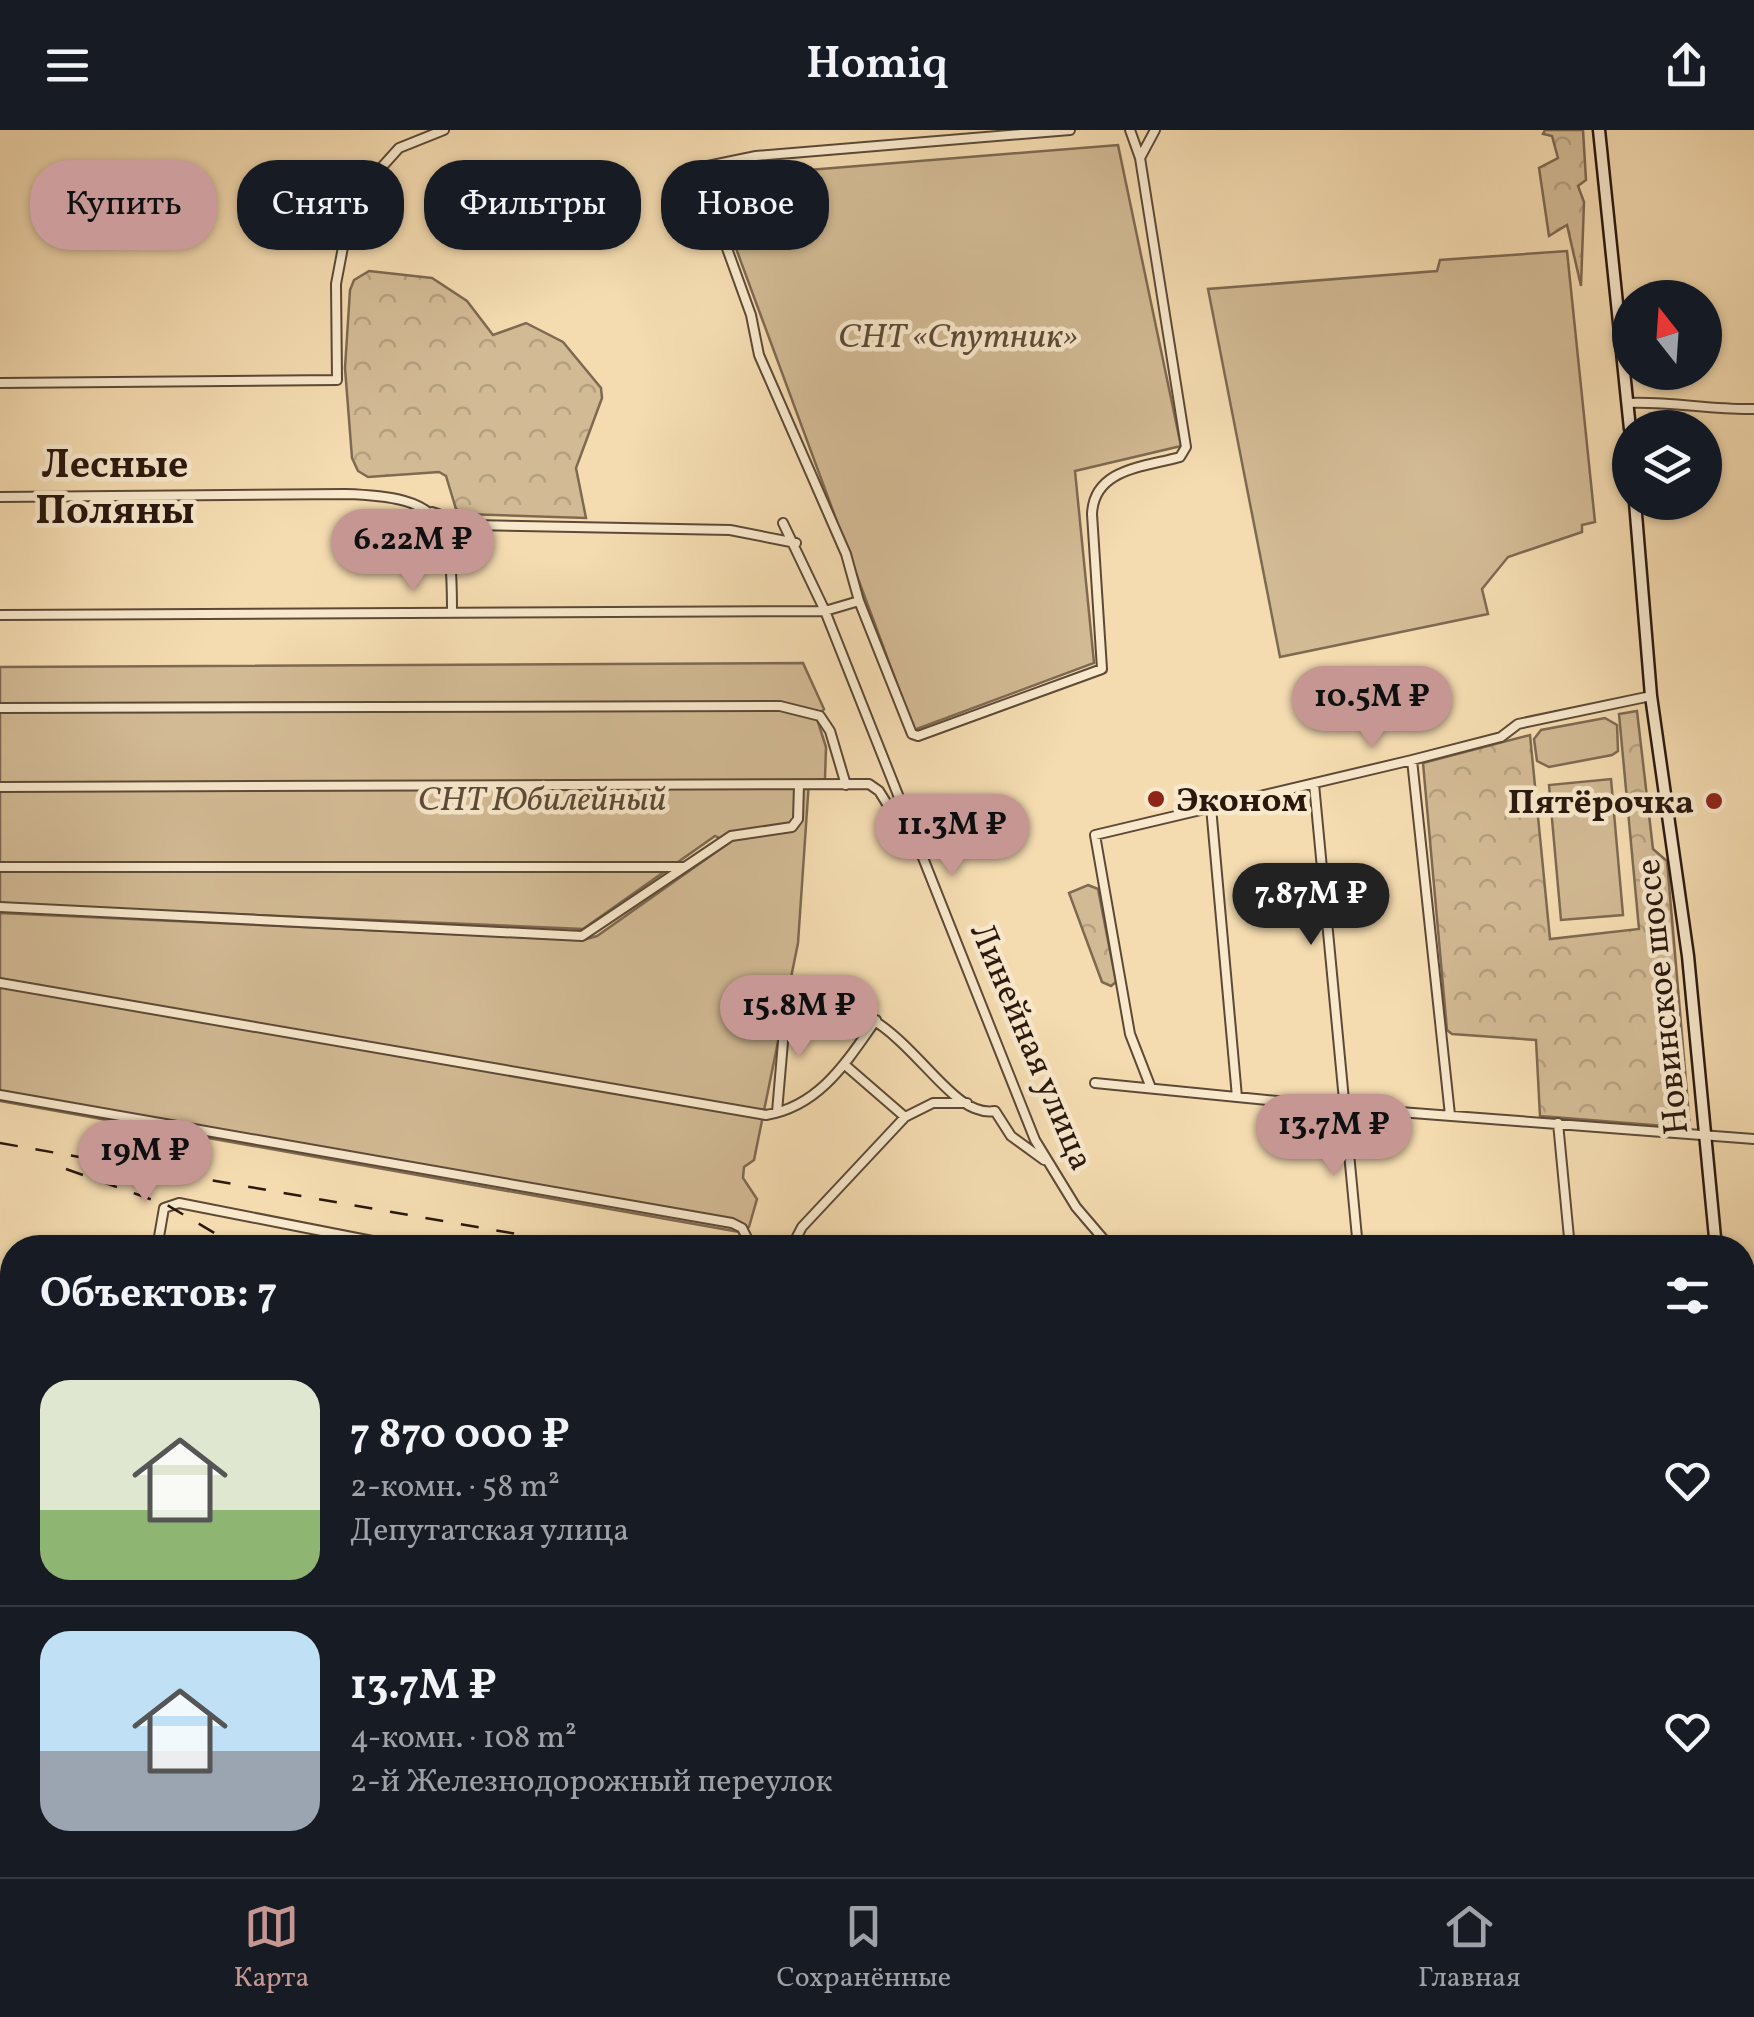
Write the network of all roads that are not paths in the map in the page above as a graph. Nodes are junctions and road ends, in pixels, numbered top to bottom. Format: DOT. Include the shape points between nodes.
graph roads {
  1 [pos="444,130"];
  2 [pos="1070,130"];
  3 [pos="1130,130"];
  4 [pos="1155,130"];
  5 [pos="1599,130"];
  6 [pos="1140,158"];
  7 [pos="0,382"];
  8 [pos="1627,403"];
  9 [pos="1754,409"];
  10 [pos="1628,410"];
  11 [pos="0,498"];
  12 [pos="428,510"];
  13 [pos="1636,520"];
  14 [pos="783,522"];
  15 [pos="796,543"];
  16 [pos="859,601"];
  17 [pos="825,611"];
  18 [pos="452,612"];
  19 [pos="0,616"];
  20 [pos="1651,696"];
  21 [pos="0,708"];
  22 [pos="1412,760"];
  23 [pos="846,784"];
  24 [pos="1314,784"];
  25 [pos="799,785"];
  26 [pos="0,787"];
  27 [pos="1211,807"];
  28 [pos="908,816"];
  29 [pos="682,867"];
  30 [pos="0,868"];
  31 [pos="0,908"];
  32 [pos="0,982"];
  33 [pos="876,1020"];
  34 [pos="844,1065"];
  35 [pos="1096,1083"];
  36 [pos="1150,1088"];
  37 [pos="0,1095"];
  38 [pos="1236,1097"];
  39 [pos="967,1104"];
  40 [pos="1347,1108"];
  41 [pos="777,1112"];
  42 [pos="1450,1115"];
  43 [pos="904,1117"];
  44 [pos="1558,1123"];
  45 [pos="1705,1136"];
  46 [pos="1754,1139"];
  47 [pos="1045,1160"];
  48 [pos="159,1235"];
  49 [pos="342,1235"];
  50 [pos="746,1235"];
  51 [pos="798,1235"];
  52 [pos="1100,1235"];
  53 [pos="1357,1235"];
  54 [pos="1569,1235"];
  55 [pos="1715,1235"];
  1 -- 7 [label="street" via="399,148 355,184 336,284 337,380"];
  2 -- 16 [label="street" via="756,156 698,168 751,315 759,356 846,554"];
  3 -- 6 [label="street"];
  4 -- 6 [label="street"];
  5 -- 8 [label="main road"];
  6 -- 16 [label="street" via="1186,447 1180,457 1110,478 1095,494 1102,669 918,736 909,730"];
  8 -- 9 [label="street"];
  8 -- 10 [label="main road"];
  11 -- 12 [label="street" via="346,494"];
  12 -- 15 [label="street" via="472,524 730,530"];
  12 -- 18 [label="street" via="450,546"];
  13 -- 20 [label="main road, Новинское шоссе"];
  14 -- 15 [label="street, Линейная улица"];
  15 -- 17 [label="street, Линейная улица"];
  16 -- 17 [label="street"];
  17 -- 18 [label="street"];
  17 -- 28 [label="street, Линейная улица"];
  18 -- 19 [label="street"];
  20 -- 22 [label="street" via="1518,724 1501,736"];
  20 -- 45 [label="main road, Новинское шоссе" via="1688,956"];
  21 -- 23 [label="street" via="780,706 820,716"];
  22 -- 24 [label="street"];
  22 -- 42 [label="street"];
  23 -- 25 [label="street"];
  23 -- 28 [label="street" via="873,786 894,815"];
  24 -- 27 [label="street"];
  24 -- 40 [label="street"];
  25 -- 26 [label="street"];
  25 -- 29 [label="street" via="792,827 736,833"];
  27 -- 36 [label="street" via="1095,835 1130,1034"];
  27 -- 38 [label="street"];
  28 -- 47 [label="street, Линейная улица"];
  29 -- 30 [label="street"];
  29 -- 31 [label="street" via="582,936"];
  32 -- 41 [label="street"];
  33 -- 34 [label="street"];
  33 -- 39 [label="street"];
  33 -- 41 [label="street" via="818,1000 786,1006"];
  34 -- 41 [label="street" via="814,1095"];
  34 -- 43 [label="street"];
  35 -- 36 [label="street"];
  36 -- 38 [label="street"];
  37 -- 50 [label="street" via="732,1223"];
  38 -- 40 [label="street"];
  39 -- 43 [label="street" via="933,1104"];
  39 -- 47 [label="street" via="995,1110 1011,1136"];
  40 -- 42 [label="street"];
  40 -- 53 [label="street"];
  42 -- 44 [label="street"];
  43 -- 51 [label="street"];
  44 -- 45 [label="street"];
  44 -- 54 [label="street"];
  45 -- 46 [label="street"];
  45 -- 55 [label="main road, Новинское шоссе"];
  47 -- 52 [label="street, Линейная улица"];
  48 -- 49 [label="street" via="164,1208 180,1203"];
}
